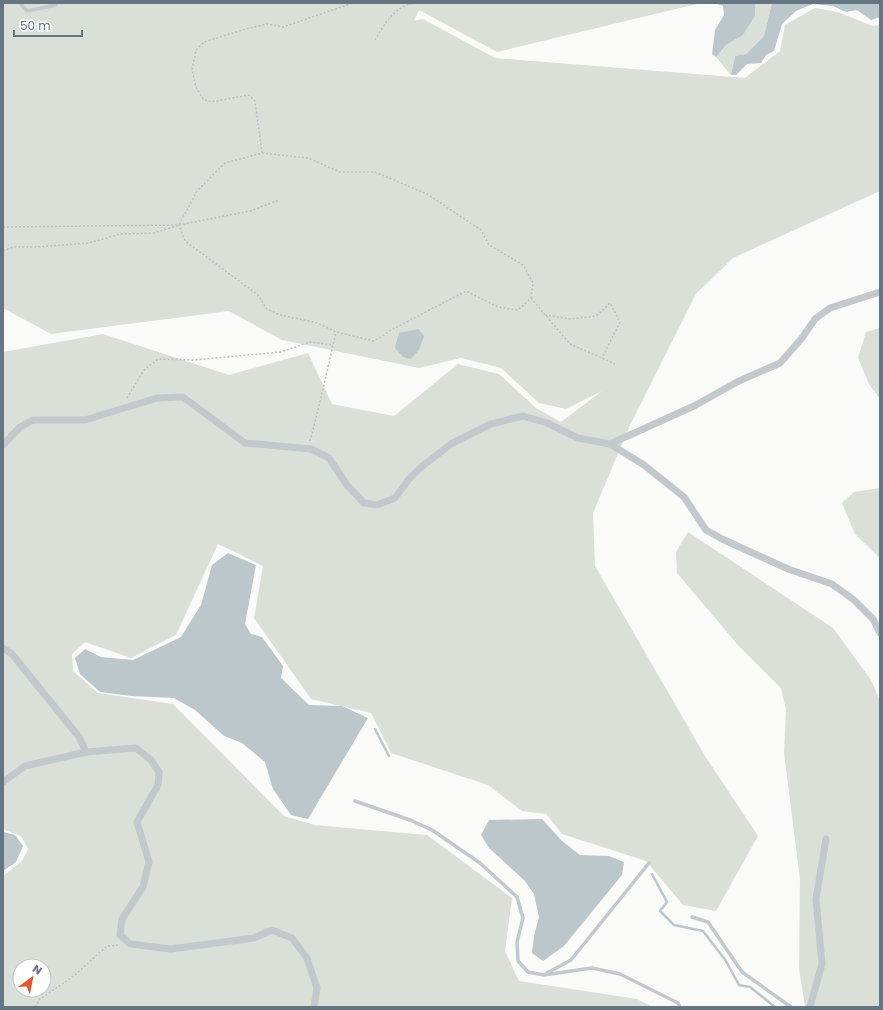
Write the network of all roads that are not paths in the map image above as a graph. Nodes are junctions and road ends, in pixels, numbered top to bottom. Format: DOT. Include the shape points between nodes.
graph roads {
  1 [pos="20,3"];
  2 [pos="56,3"];
  3 [pos="880,292"];
  4 [pos="610,444"];
  5 [pos="3,445"];
  6 [pos="880,634"];
  7 [pos="3,648"];
  8 [pos="86,752"];
  9 [pos="3,782"];
  10 [pos="355,802"];
  11 [pos="826,839"];
  12 [pos="649,863"];
  13 [pos="692,917"];
  14 [pos="544,975"];
  15 [pos="314,1007"];
  16 [pos="680,1007"];
  17 [pos="791,1007"];
  18 [pos="810,1007"];
  1 -- 2 [label="lane" via="27,11"];
  3 -- 4 [label="street" via="830,308 815,319 780,363"];
  4 -- 5 [label="street" via="578,438 547,423 523,416 492,424 451,444 420,468 395,498 377,505 364,503 347,485 329,458 311,449 245,443 183,397 157,398 85,420 33,420 20,427"];
  4 -- 6 [label="street" via="644,465 684,497 706,530 788,569 832,584 873,618"];
  7 -- 8 [label="street" via="12,654 80,737"];
  8 -- 9 [label="street" via="25,766"];
  8 -- 15 [label="street" via="136,748 151,760 159,772 158,785 137,822 149,862 143,887 122,919 120,935 130,944 171,949 254,938 272,930 292,938 307,958 317,988"];
  10 -- 14 [label="lane" via="432,830 480,863 501,882 517,897 523,918 517,942 518,961 528,972"];
  11 -- 18 [label="street" via="816,899 822,964"];
  12 -- 14 [label="lane" via="571,960"];
  13 -- 17 [label="lane" via="708,922 742,972"];
  14 -- 16 [label="lane" via="592,968 620,974 678,1003"];
}
